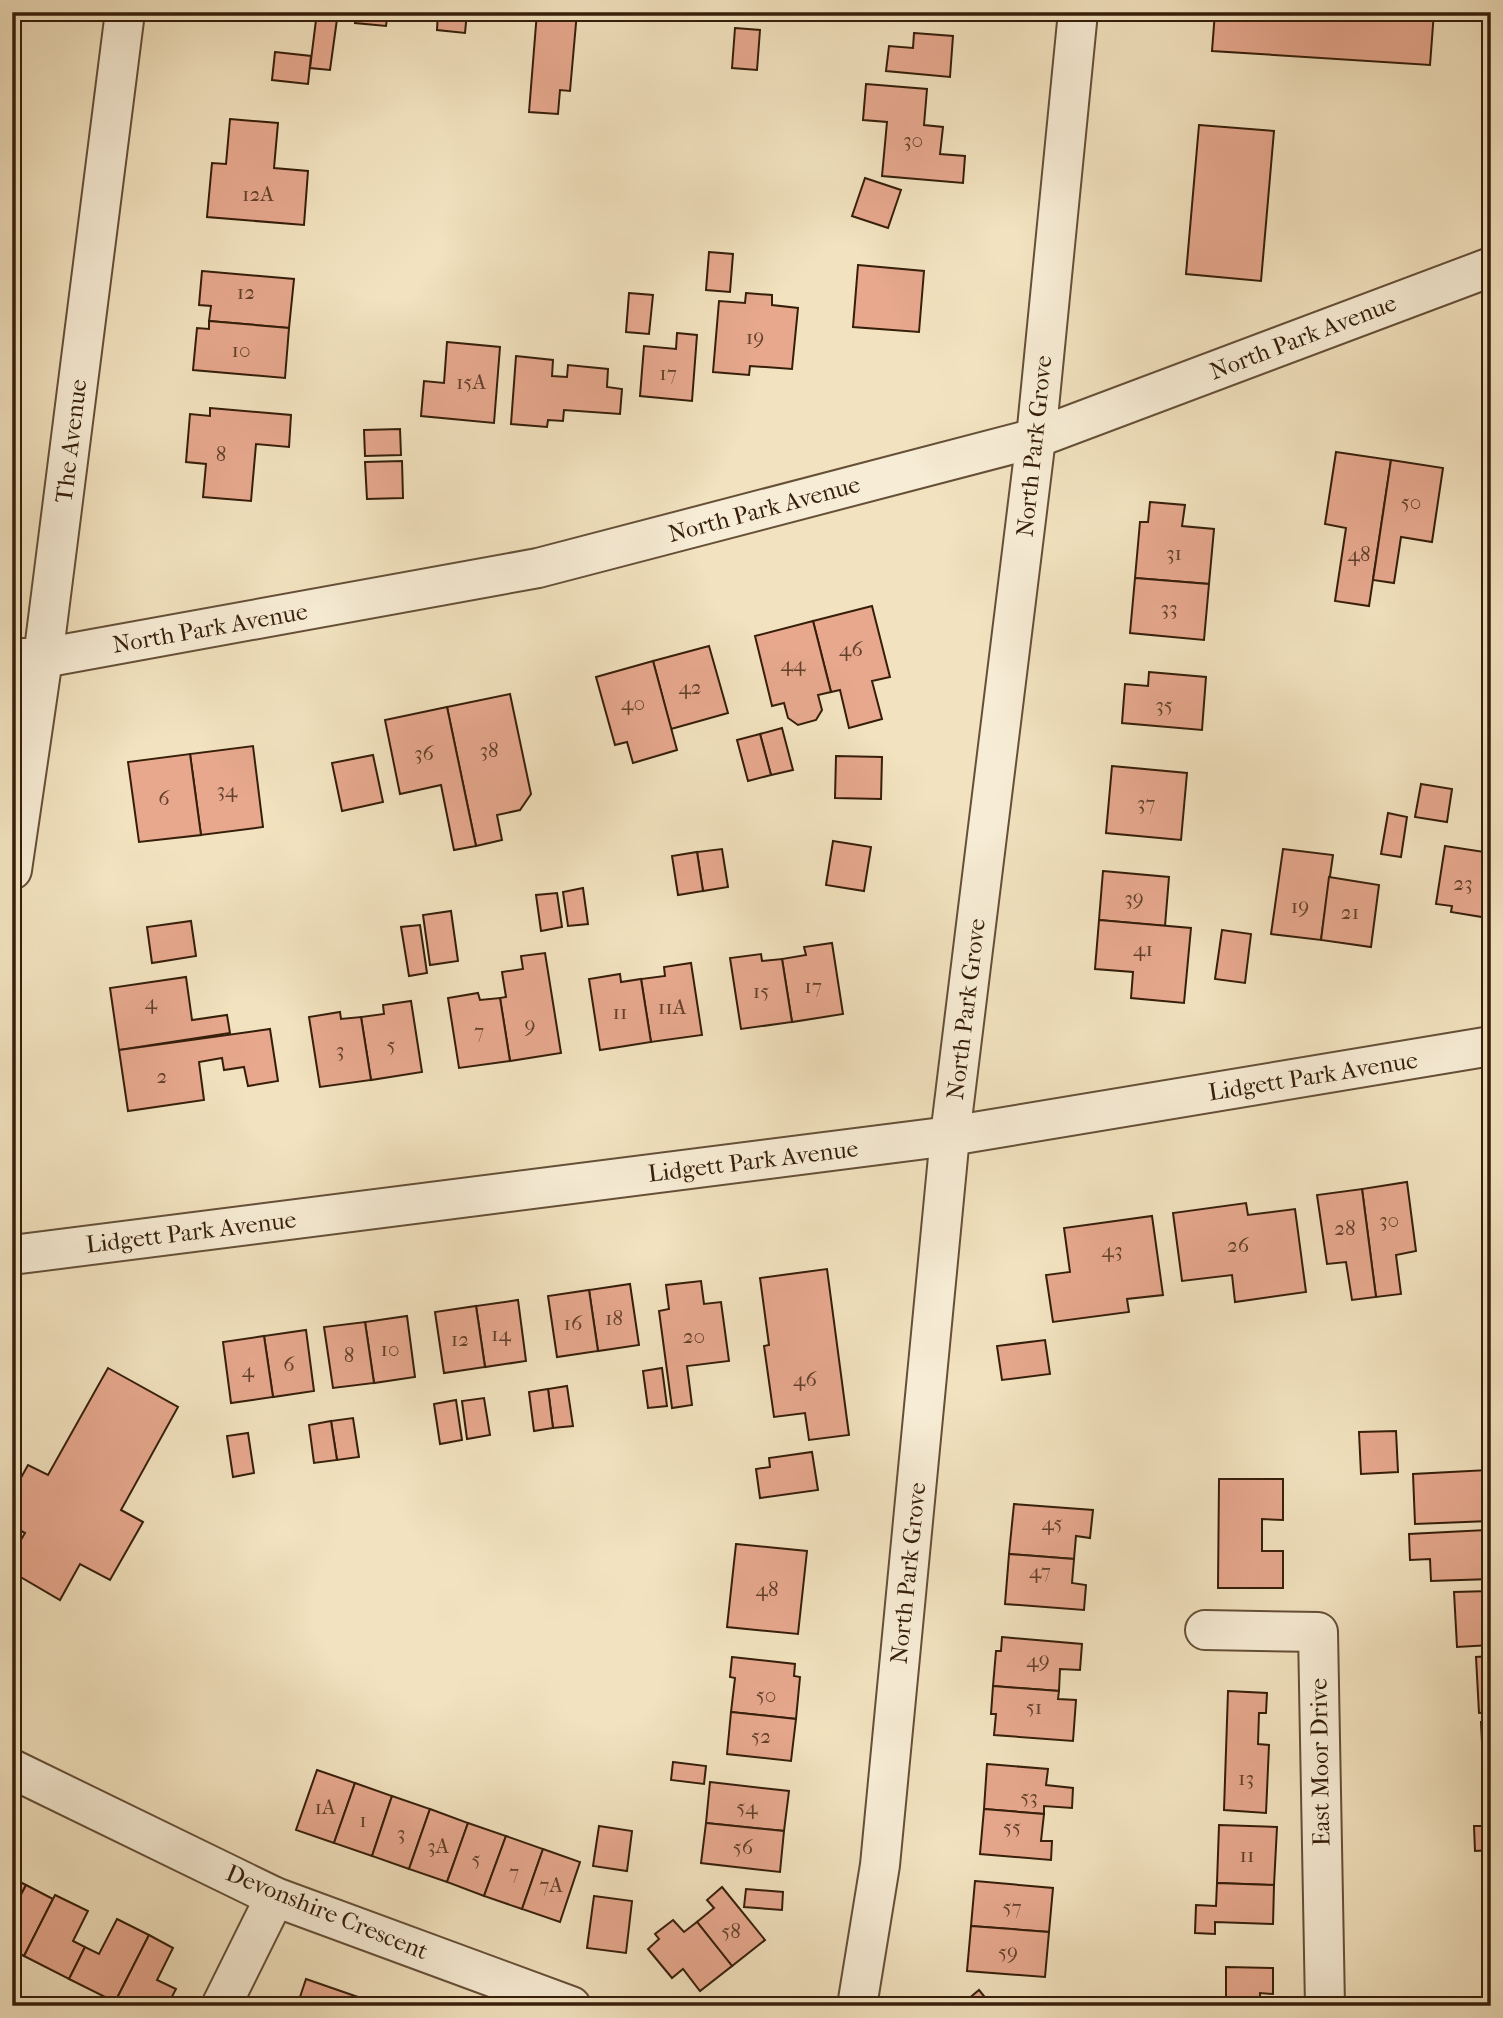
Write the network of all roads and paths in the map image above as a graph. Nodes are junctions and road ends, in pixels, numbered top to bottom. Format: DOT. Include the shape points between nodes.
graph roads {
  1 [pos="125,12"];
  2 [pos="1079,12"];
  3 [pos="1491,267"];
  4 [pos="1036,438"];
  5 [pos="28,658"];
  6 [pos="12,870"];
  7 [pos="1491,1046"];
  8 [pos="950,1136"];
  9 [pos="12,1255"];
  10 [pos="1205,1630"];
  11 [pos="12,1769"];
  12 [pos="275,1897"];
  13 [pos="221,2006"];
  14 [pos="571,2006"];
  15 [pos="857,2006"];
  16 [pos="1325,2006"];
  1 -- 5 [label="street, The Avenue"];
  2 -- 4 [label="street, North Park Grove"];
  3 -- 4 [label="street, North Park Avenue"];
  4 -- 5 [label="street, North Park Avenue" via="538,568"];
  4 -- 8 [label="street, North Park Grove"];
  5 -- 6 [label="street, The Avenue"];
  7 -- 8 [label="street, Lidgett Park Avenue"];
  8 -- 9 [label="street, Lidgett Park Avenue"];
  8 -- 15 [label="street, North Park Grove" via="880,1865"];
  10 -- 16 [label="street, East Moor Drive" via="1318,1632"];
  11 -- 12 [label="street, Devonshire Crescent"];
  12 -- 13 [label="street"];
  12 -- 14 [label="street, Devonshire Crescent"];
}
